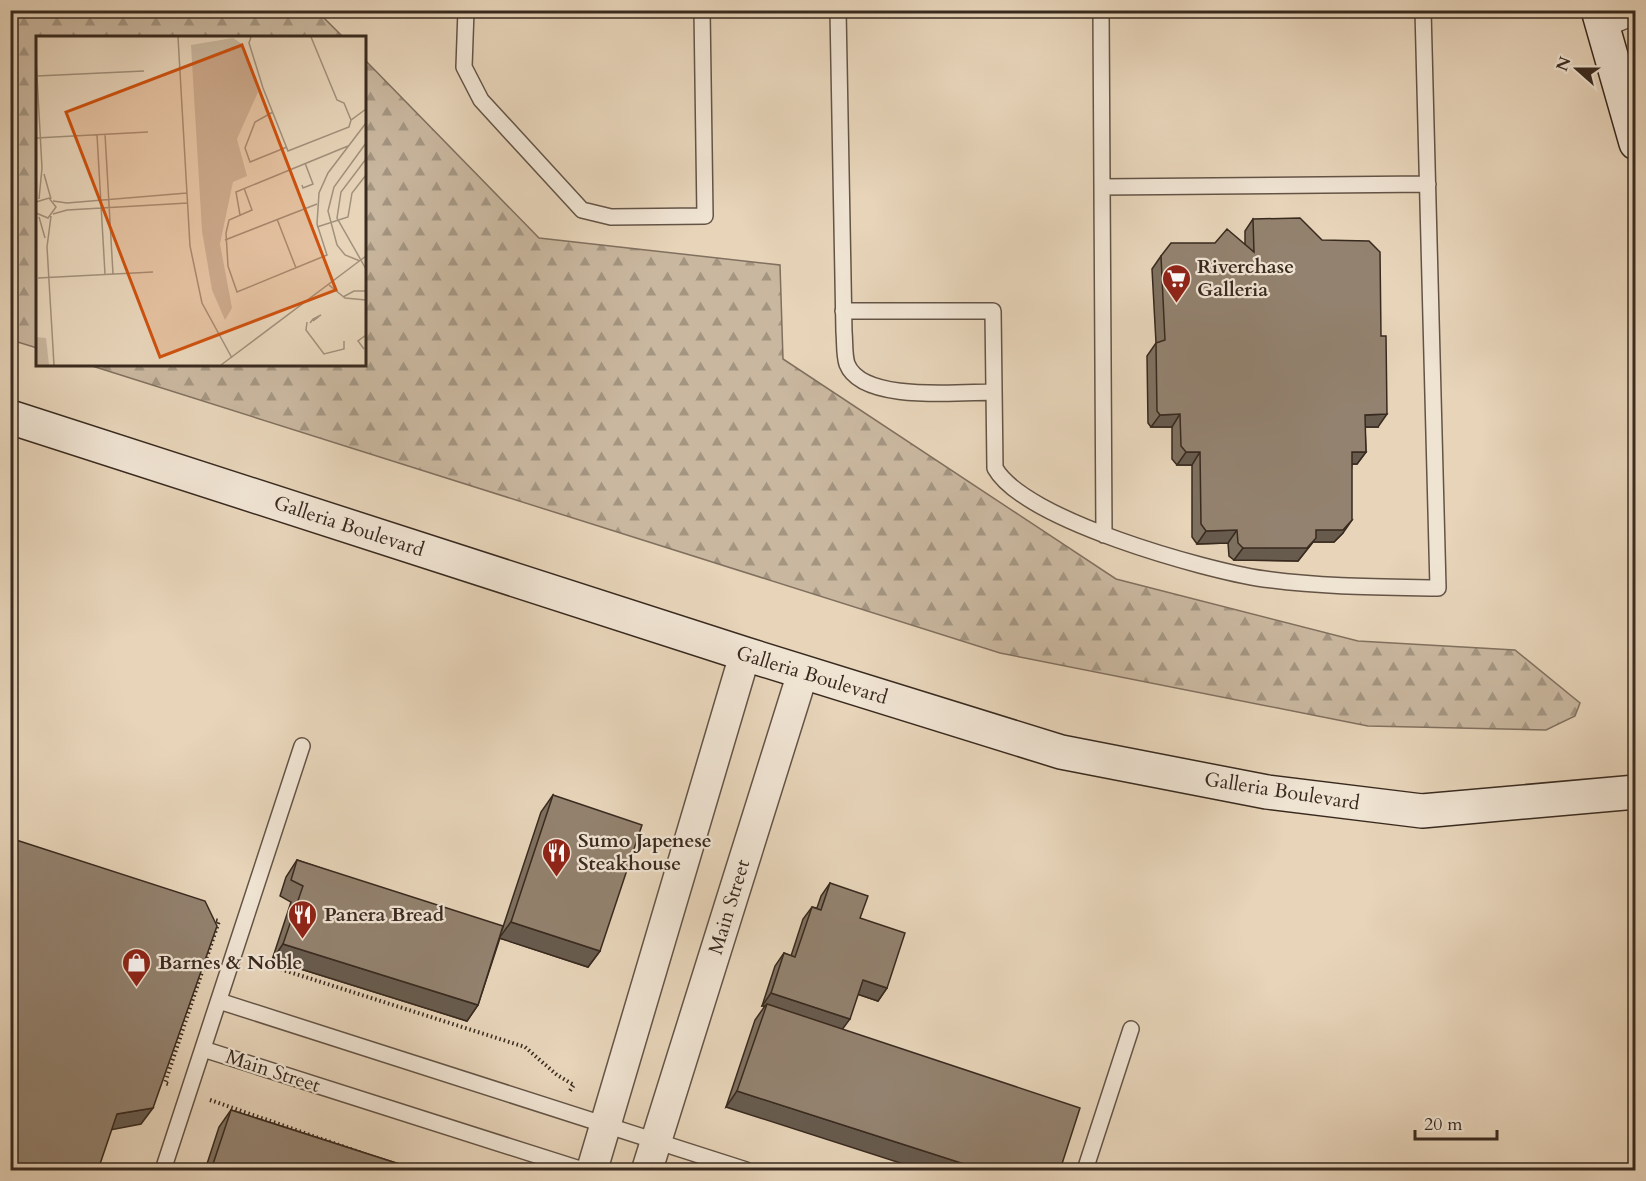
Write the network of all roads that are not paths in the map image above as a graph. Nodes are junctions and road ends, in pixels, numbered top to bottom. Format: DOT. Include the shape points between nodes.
graph roads {
  1 [pos="466,10"];
  2 [pos="702,10"];
  3 [pos="838,10"];
  4 [pos="1101,10"];
  5 [pos="1423,10"];
  6 [pos="1635,16"];
  7 [pos="1601,20"];
  8 [pos="1635,143"];
  9 [pos="1428,184"];
  10 [pos="1102,187"];
  11 [pos="843,311"];
  12 [pos="994,393"];
  13 [pos="10,417"];
  14 [pos="1104,535"];
  15 [pos="746,654"];
  16 [pos="803,672"];
  17 [pos="302,746"];
  18 [pos="1635,792"];
  19 [pos="219,1000"];
  20 [pos="1131,1029"];
  21 [pos="203,1049"];
  22 [pos="606,1126"];
  23 [pos="656,1142"];
  24 [pos="163,1170"];
  25 [pos="583,1170"];
  26 [pos="592,1170"];
  27 [pos="647,1170"];
  28 [pos="746,1170"];
  29 [pos="1085,1170"];
  1 -- 2 [label="lane" via="464,68 481,100 582,210 611,217 705,216"];
  3 -- 11 [label="lane"];
  4 -- 10 [label="lane"];
  5 -- 9 [label="lane"];
  6 -- 7 [label="lane"];
  7 -- 8 [label="main road"];
  9 -- 10 [label="lane"];
  9 -- 14 [label="lane" via="1438,588 1262,579 1124,544"];
  10 -- 14 [label="lane"];
  11 -- 12 [label="lane" via="847,365 860,380 885,391"];
  11 -- 12 [label="lane" via="993,311"];
  12 -- 14 [label="lane" via="995,468 1003,481 1021,496"];
  13 -- 15 [label="main road, Galleria Boulevard"];
  15 -- 16 [label="main road, Galleria Boulevard"];
  15 -- 22 [label="street"];
  16 -- 18 [label="main road, Galleria Boulevard" via="1060,752 1267,792 1422,811"];
  16 -- 23 [label="street, Main Street"];
  17 -- 19 [label="lane"];
  19 -- 21 [label="lane"];
  19 -- 22 [label="lane"];
  20 -- 29 [label="lane"];
  21 -- 24 [label="lane"];
  21 -- 25 [label="lane, Main Street"];
  22 -- 23 [label="lane"];
  22 -- 26 [label="street"];
  23 -- 27 [label="street, Main Street"];
  23 -- 28 [label="lane"];
}
